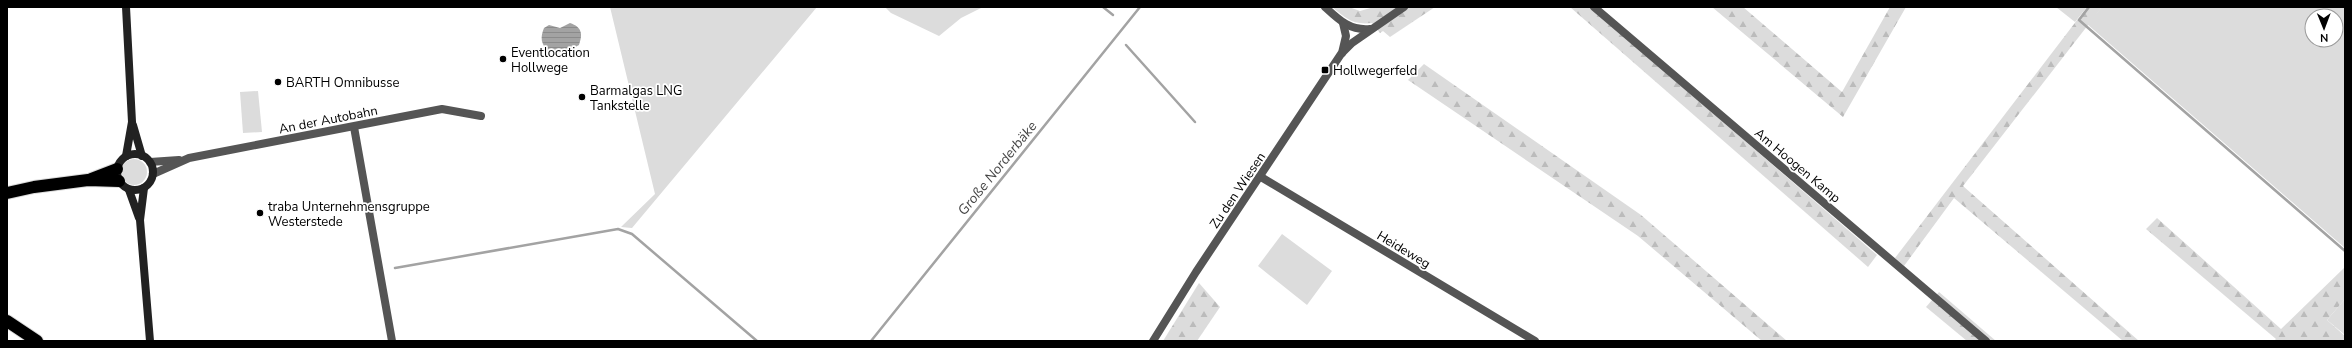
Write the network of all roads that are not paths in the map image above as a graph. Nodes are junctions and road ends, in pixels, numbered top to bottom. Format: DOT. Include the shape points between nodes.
graph roads {
  1 [pos="126,7"];
  2 [pos="1325,7"];
  3 [pos="1404,7"];
  4 [pos="1594,7"];
  5 [pos="1343,23"];
  6 [pos="1371,29"];
  7 [pos="1342,54"];
  8 [pos="481,116"];
  9 [pos="132,122"];
  10 [pos="354,127"];
  11 [pos="126,156"];
  12 [pos="142,156"];
  13 [pos="179,160"];
  14 [pos="150,162"];
  15 [pos="117,169"];
  16 [pos="153,174"];
  17 [pos="1261,176"];
  18 [pos="88,180"];
  19 [pos="119,181"];
  20 [pos="144,188"];
  21 [pos="129,190"];
  22 [pos="13,191"];
  23 [pos="7,197"];
  24 [pos="140,220"];
  25 [pos="7,321"];
  26 [pos="7,330"];
  27 [pos="27,341"];
  28 [pos="37,341"];
  29 [pos="150,341"];
  30 [pos="392,341"];
  31 [pos="1153,341"];
  32 [pos="1535,341"];
  33 [pos="1986,341"];
  1 -- 9 [label="main road"];
  2 -- 5 [label="street"];
  3 -- 6 [label="street"];
  4 -- 33 [label="street, Am Hoogen Kamp"];
  5 -- 6 [label="street" via="1359,30"];
  5 -- 7 [label="street" via="1346,36"];
  6 -- 7 [label="street"];
  7 -- 17 [label="street, Zu den Wiesen"];
  8 -- 10 [label="street, An der Autobahn" via="442,108"];
  9 -- 11 [label="main road"];
  9 -- 12 [label="main road"];
  10 -- 13 [label="street, An der Autobahn"];
  10 -- 30 [label="street"];
  11 -- 12 [label="main road"];
  11 -- 15 [label="main road"];
  12 -- 14 [label="main road"];
  13 -- 14 [label="street, An der Autobahn"];
  13 -- 16 [label="street, An der Autobahn"];
  14 -- 16 [label="main road"];
  15 -- 18 [label="highway"];
  15 -- 19 [label="main road"];
  16 -- 20 [label="main road"];
  17 -- 31 [label="street, Zu den Wiesen"];
  17 -- 32 [label="street, Heideweg"];
  18 -- 19 [label="highway"];
  18 -- 22 [label="highway"];
  19 -- 21 [label="main road"];
  20 -- 21 [label="main road"];
  20 -- 24 [label="main road"];
  21 -- 24 [label="main road"];
  22 -- 23 [label="highway"];
  24 -- 29 [label="main road"];
  25 -- 28 [label="highway"];
  26 -- 27 [label="highway"];
}
